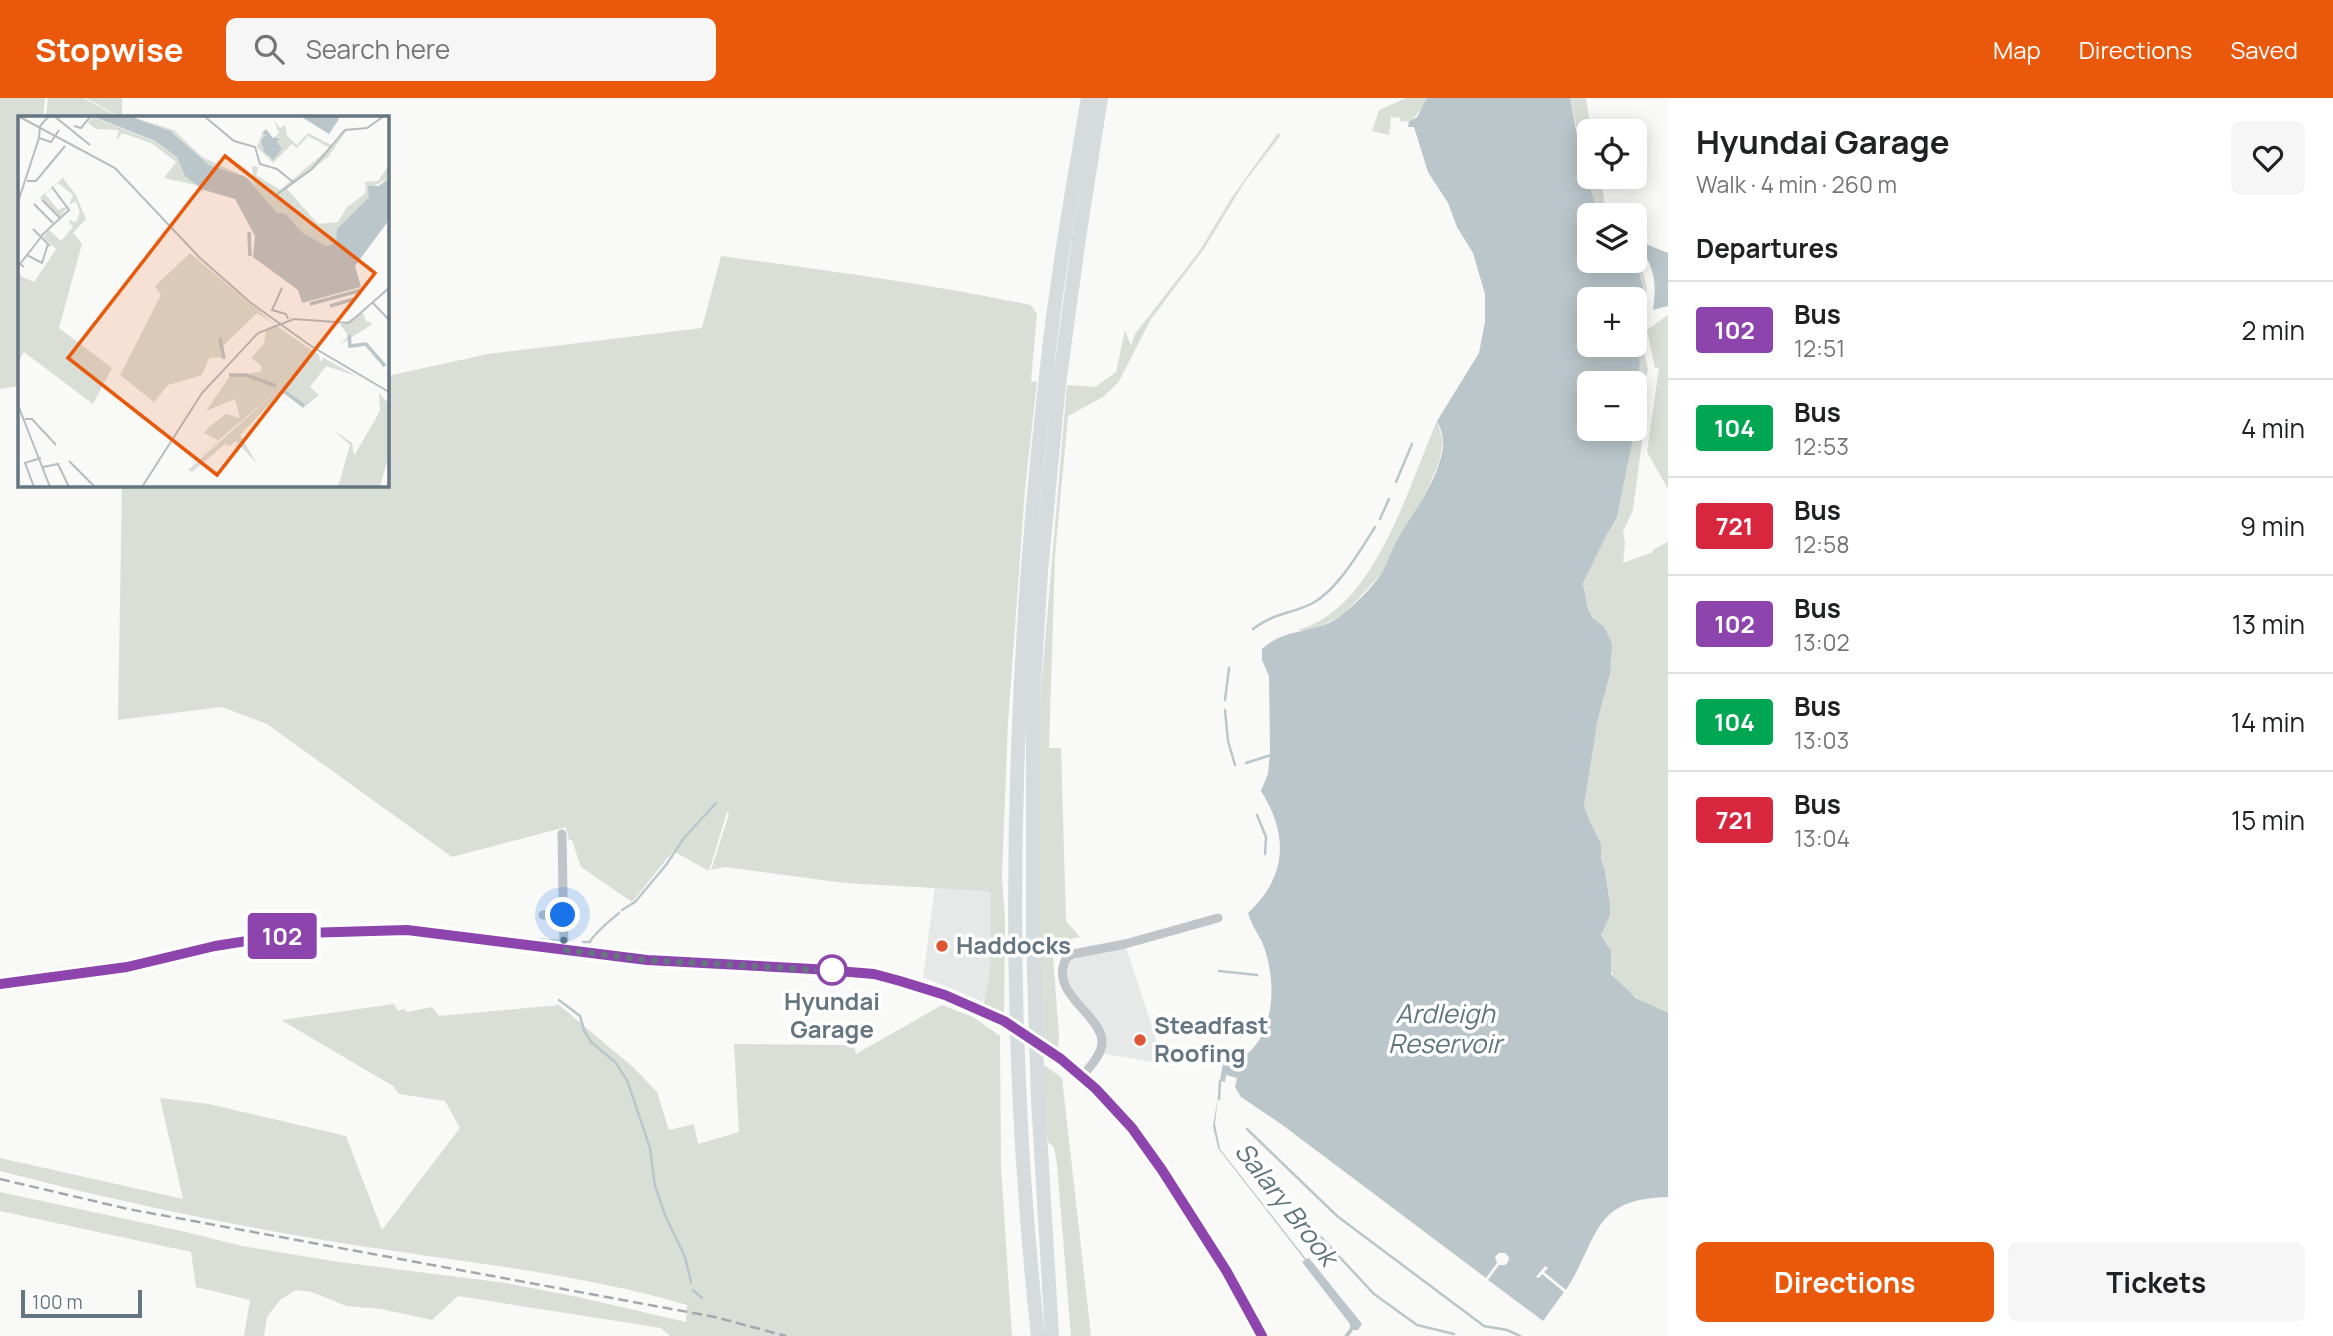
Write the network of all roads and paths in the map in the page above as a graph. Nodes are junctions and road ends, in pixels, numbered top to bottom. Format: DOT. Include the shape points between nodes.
graph roads {
  1 [pos="1088,98"];
  2 [pos="1101,98"];
  3 [pos="562,834"];
  4 [pos="543,915"];
  5 [pos="563,915"];
  6 [pos="1218,918"];
  7 [pos="564,943"];
  8 [pos="0,984"];
  9 [pos="1083,1076"];
  10 [pos="1038,1336"];
  11 [pos="1052,1336"];
  12 [pos="1262,1336"];
  1 -- 10 [label="main road" via="1045,377 1018,729 1014,972"];
  2 -- 11 [label="main road" via="1059,384 1033,701 1036,1046"];
  3 -- 5 [label="street"];
  4 -- 5 [label="street"];
  5 -- 7 [label="street"];
  6 -- 9 [label="street" via="1067,957 1068,991 1101,1033 1100,1053"];
  7 -- 8 [label="main road" via="423,931 303,933 127,967"];
  7 -- 9 [label="main road" via="647,960 874,974 984,1011"];
  9 -- 12 [label="main road" via="1154,1157"];
}
